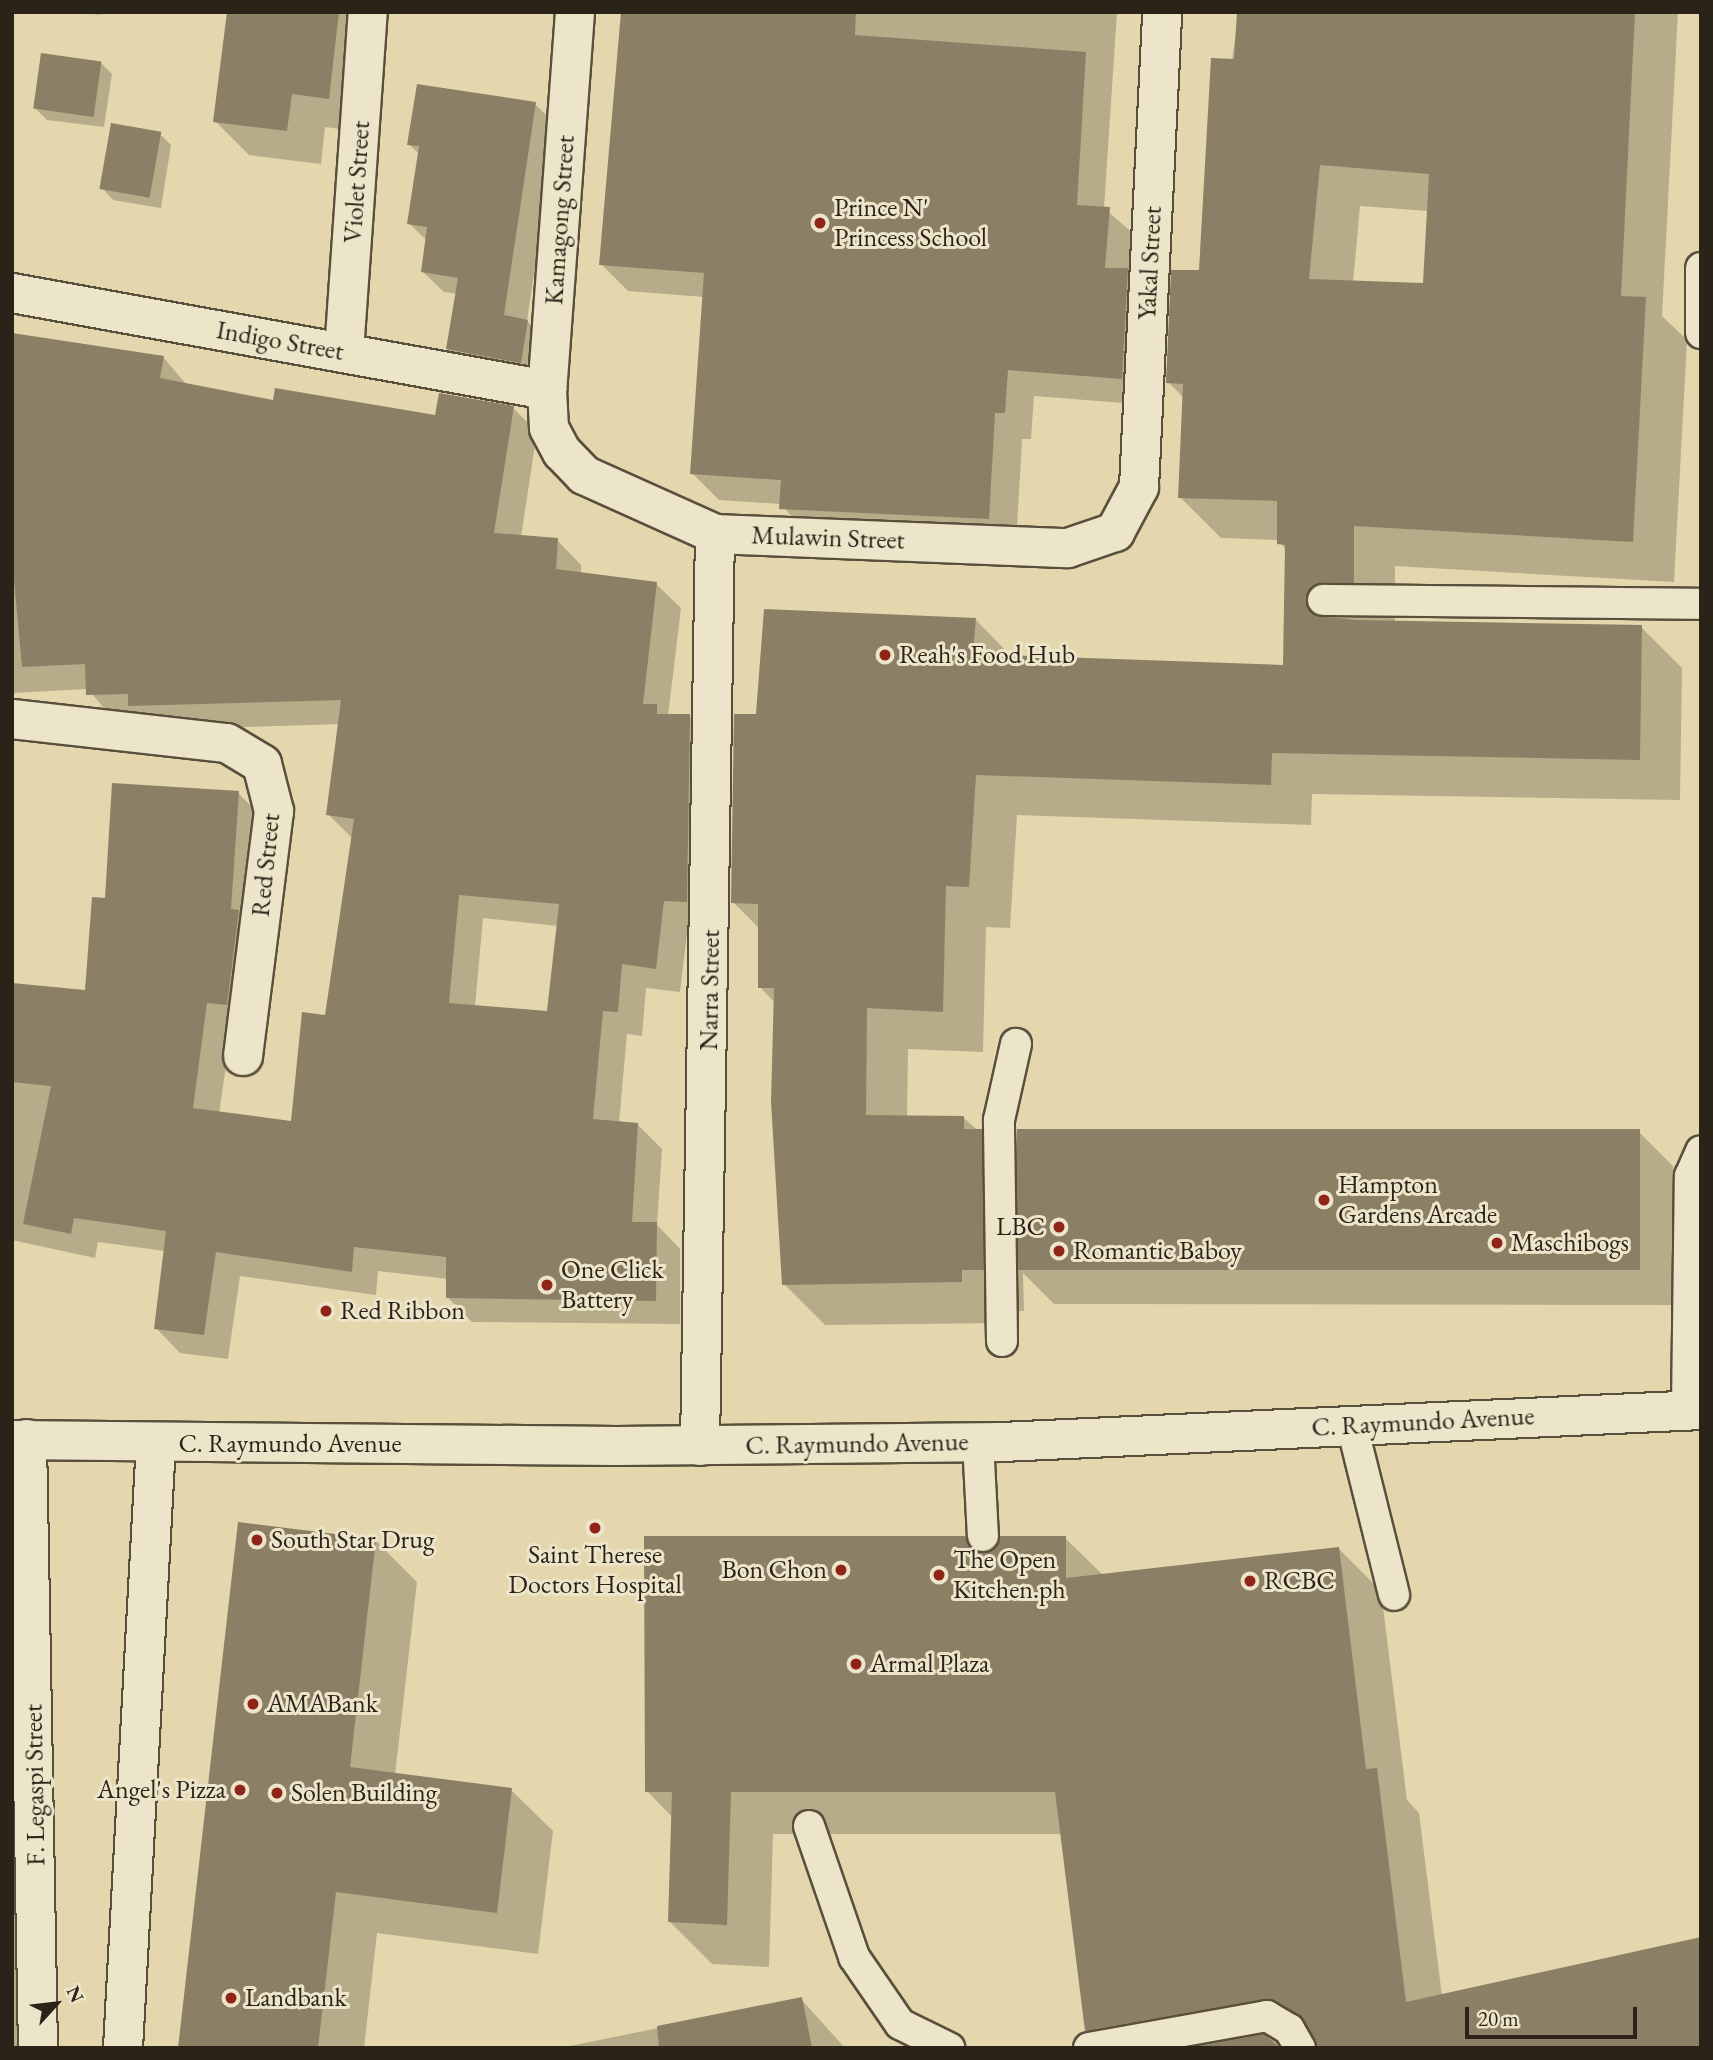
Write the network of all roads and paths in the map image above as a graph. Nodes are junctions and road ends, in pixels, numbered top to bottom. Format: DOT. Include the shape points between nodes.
graph roads {
  1 [pos="368,12"];
  2 [pos="575,12"];
  3 [pos="1162,12"];
  4 [pos="1701,268"];
  5 [pos="12,293"];
  6 [pos="1701,333"];
  7 [pos="344,352"];
  8 [pos="547,390"];
  9 [pos="550,428"];
  10 [pos="1131,512"];
  11 [pos="715,534"];
  12 [pos="1323,600"];
  13 [pos="1701,604"];
  14 [pos="12,719"];
  15 [pos="1016,1044"];
  16 [pos="243,1056"];
  17 [pos="1701,1151"];
  18 [pos="1002,1341"];
  19 [pos="1694,1410"];
  20 [pos="1352,1426"];
  21 [pos="20,1439"];
  22 [pos="978,1441"];
  23 [pos="156,1443"];
  24 [pos="700,1446"];
  25 [pos="983,1536"];
  26 [pos="1394,1595"];
  27 [pos="809,1826"];
  28 [pos="38,2048"];
  29 [pos="123,2048"];
  30 [pos="949,2048"];
  31 [pos="1089,2048"];
  32 [pos="1300,2048"];
  1 -- 7 [label="street, Violet Street"];
  2 -- 8 [label="street, Kamagong Street"];
  3 -- 10 [label="street, Yakal Street" via="1139,488"];
  4 -- 6 [label="lane"];
  5 -- 7 [label="street, Indigo Street"];
  7 -- 8 [label="street, Indigo Street"];
  8 -- 9 [label="street, Kamagong Street"];
  9 -- 11 [label="street, Mulawin Street" via="584,475"];
  10 -- 11 [label="street, Mulawin Street" via="1115,532 1068,548"];
  11 -- 24 [label="street, Narra Street"];
  12 -- 13 [label="lane"];
  14 -- 16 [label="street, Red Street" via="227,743 262,764 274,811"];
  15 -- 18 [label="lane" via="999,1119"];
  17 -- 19 [label="lane" via="1690,1176"];
  19 -- 20 [label="street, C. Raymundo Avenue"];
  20 -- 22 [label="street, C. Raymundo Avenue"];
  20 -- 26 [label="lane"];
  21 -- 23 [label="street, C. Raymundo Avenue"];
  21 -- 28 [label="street, F. Legaspi Street"];
  22 -- 24 [label="street, C. Raymundo Avenue"];
  22 -- 25 [label="lane"];
  23 -- 24 [label="street, C. Raymundo Avenue"];
  23 -- 29 [label="street"];
  27 -- 30 [label="lane" via="854,1957 900,2024"];
  31 -- 32 [label="lane" via="1267,2016 1289,2029"];
}
